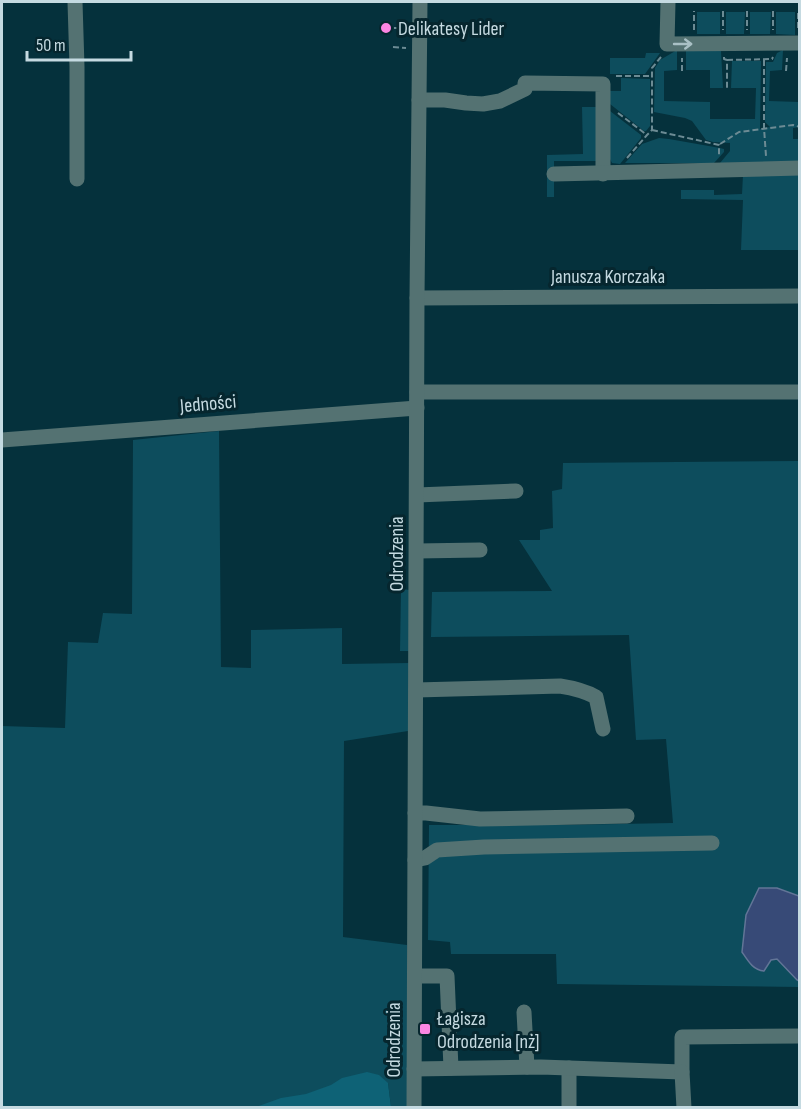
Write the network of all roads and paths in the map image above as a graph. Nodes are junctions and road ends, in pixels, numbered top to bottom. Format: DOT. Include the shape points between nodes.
graph roads {
  1 [pos="75,2"];
  2 [pos="420,2"];
  3 [pos="668,2"];
  4 [pos="694,11"];
  5 [pos="723,11"];
  6 [pos="747,12"];
  7 [pos="773,12"];
  8 [pos="798,12"];
  9 [pos="394,28"];
  10 [pos="401,28"];
  11 [pos="694,36"];
  12 [pos="723,36"];
  13 [pos="747,36"];
  14 [pos="773,36"];
  15 [pos="795,43"];
  16 [pos="667,44"];
  17 [pos="393,47"];
  18 [pos="400,48"];
  19 [pos="726,60"];
  20 [pos="764,60"];
  21 [pos="786,71"];
  22 [pos="652,76"];
  23 [pos="603,84"];
  24 [pos="727,88"];
  25 [pos="419,100"];
  26 [pos="603,105"];
  27 [pos="800,127"];
  28 [pos="764,128"];
  29 [pos="652,130"];
  30 [pos="647,135"];
  31 [pos="719,145"];
  32 [pos="800,168"];
  33 [pos="768,169"];
  34 [pos="720,170"];
  35 [pos="609,173"];
  36 [pos="554,174"];
  37 [pos="77,179"];
  38 [pos="800,296"];
  39 [pos="417,298"];
  40 [pos="800,392"];
  41 [pos="417,400"];
  42 [pos="2,440"];
  43 [pos="516,492"];
  44 [pos="417,495"];
  45 [pos="480,550"];
  46 [pos="417,551"];
  47 [pos="416,690"];
  48 [pos="603,729"];
  49 [pos="415,813"];
  50 [pos="627,816"];
  51 [pos="712,843"];
  52 [pos="415,860"];
  53 [pos="415,976"];
  54 [pos="524,1012"];
  55 [pos="800,1036"];
  56 [pos="527,1067"];
  57 [pos="451,1068"];
  58 [pos="569,1068"];
  59 [pos="414,1069"];
  60 [pos="682,1072"];
  61 [pos="414,1107"];
  62 [pos="569,1107"];
  63 [pos="684,1107"];
  1 -- 37 [label="street"];
  2 -- 25 [label="street, Odrodzenia"];
  3 -- 16 [label="street"];
  4 -- 11 [label="path"];
  5 -- 12 [label="path"];
  6 -- 13 [label="path"];
  7 -- 14 [label="path"];
  8 -- 15 [label="path"];
  9 -- 10 [label="path"];
  16 -- 15 [label="street, one-way"];
  15 -- 21 [label="path"];
  16 -- 22 [label="path" via="652,68"];
  17 -- 18 [label="path"];
  19 -- 24 [label="path"];
  20 -- 28 [label="path"];
  22 -- 23 [label="path" via="610,76"];
  22 -- 29 [label="path"];
  23 -- 25 [label="street" via="525,83 525,89 483,104"];
  23 -- 26 [label="street"];
  25 -- 39 [label="street, Odrodzenia"];
  26 -- 30 [label="path"];
  26 -- 35 [label="street"];
  27 -- 28 [label="path"];
  28 -- 31 [label="path" via="739,132"];
  28 -- 33 [label="path"];
  29 -- 30 [label="path"];
  29 -- 31 [label="path"];
  30 -- 35 [label="path"];
  31 -- 34 [label="path"];
  32 -- 33 [label="street"];
  33 -- 34 [label="street"];
  34 -- 35 [label="street"];
  35 -- 36 [label="street"];
  38 -- 39 [label="street, Janusza Korczaka"];
  39 -- 41 [label="street, Odrodzenia"];
  40 -- 41 [label="street, Jedności"];
  41 -- 42 [label="street, Jedności"];
  41 -- 44 [label="street, Odrodzenia"];
  43 -- 44 [label="street"];
  44 -- 46 [label="street, Odrodzenia"];
  45 -- 46 [label="street"];
  46 -- 47 [label="street, Odrodzenia"];
  47 -- 48 [label="street" via="573,688 596,697"];
  47 -- 49 [label="street, Odrodzenia"];
  49 -- 50 [label="street" via="480,819"];
  49 -- 52 [label="street, Odrodzenia"];
  51 -- 52 [label="street" via="484,847 437,850"];
  52 -- 53 [label="street, Odrodzenia"];
  53 -- 57 [label="street" via="447,976"];
  53 -- 59 [label="street, Odrodzenia"];
  54 -- 56 [label="street"];
  55 -- 60 [label="street" via="682,1037"];
  56 -- 57 [label="street"];
  56 -- 58 [label="street"];
  57 -- 59 [label="street"];
  58 -- 60 [label="street"];
  58 -- 62 [label="street"];
  59 -- 61 [label="street, Odrodzenia"];
  60 -- 63 [label="street"];
}
